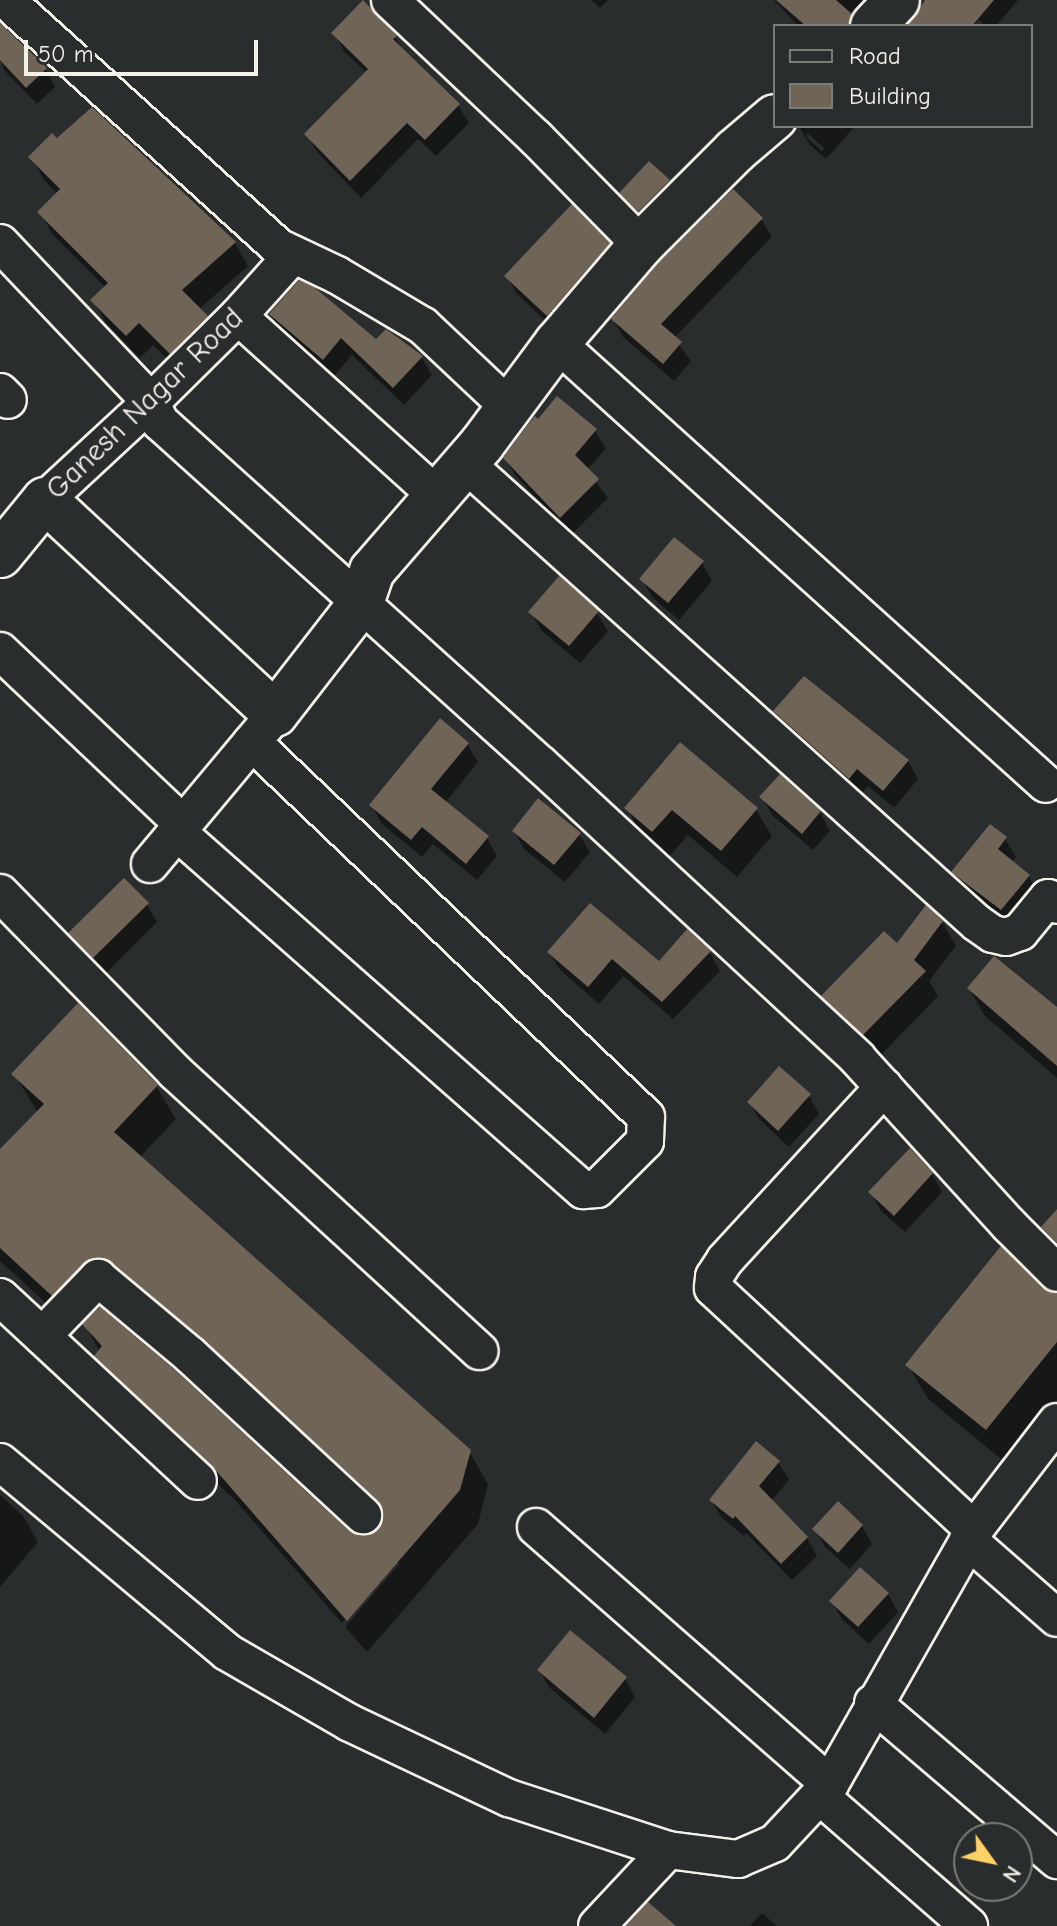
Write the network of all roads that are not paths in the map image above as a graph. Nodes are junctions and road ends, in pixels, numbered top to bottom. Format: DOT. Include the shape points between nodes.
graph roads {
  1 [pos="6,0"];
  2 [pos="390,0"];
  3 [pos="897,0"];
  4 [pos="875,24"];
  5 [pos="773,119"];
  6 [pos="0,243"];
  7 [pos="641,245"];
  8 [pos="293,255"];
  9 [pos="238,316"];
  10 [pos="557,343"];
  11 [pos="151,402"];
  12 [pos="509,407"];
  13 [pos="465,463"];
  14 [pos="437,496"];
  15 [pos="45,500"];
  16 [pos="4,541"];
  17 [pos="361,603"];
  18 [pos="0,651"];
  19 [pos="263,728"];
  20 [pos="1046,784"];
  21 [pos="180,828"];
  22 [pos="150,864"];
  23 [pos="0,893"];
  24 [pos="1057,905"];
  25 [pos="884,1087"];
  26 [pos="1057,1273"];
  27 [pos="0,1297"];
  28 [pos="42,1336"];
  29 [pos="480,1351"];
  30 [pos="1057,1422"];
  31 [pos="0,1462"];
  32 [pos="198,1481"];
  33 [pos="363,1515"];
  34 [pos="536,1527"];
  35 [pos="971,1535"];
  36 [pos="1057,1618"];
  37 [pos="873,1703"];
  38 [pos="825,1790"];
  39 [pos="668,1850"];
  40 [pos="1057,1860"];
  41 [pos="597,1926"];
  42 [pos="969,1926"];
  1 -- 8 [label="street" via="258,230"];
  2 -- 7 [label="street"];
  3 -- 4 [label="street"];
  5 -- 7 [label="street"];
  6 -- 11 [label="street"];
  7 -- 10 [label="street"];
  8 -- 9 [label="street, Ganesh Nagar Road"];
  8 -- 12 [label="street" via="423,326"];
  9 -- 11 [label="street, Ganesh Nagar Road"];
  9 -- 14 [label="street"];
  10 -- 12 [label="street"];
  10 -- 20 [label="street"];
  11 -- 15 [label="street, Ganesh Nagar Road"];
  11 -- 17 [label="street" via="160,422"];
  12 -- 13 [label="street"];
  13 -- 14 [label="street"];
  13 -- 24 [label="street" via="977,923 1006,937 1020,932 1048,898"];
  14 -- 17 [label="street" via="372,571"];
  15 -- 16 [label="street, Ganesh Nagar Road"];
  15 -- 19 [label="street"];
  17 -- 19 [label="street"];
  17 -- 25 [label="street"];
  18 -- 21 [label="street"];
  19 -- 21 [label="street"];
  19 -- 21 [label="street" via="646,1117 645,1141 597,1189 583,1190"];
  21 -- 22 [label="street"];
  23 -- 29 [label="street" via="175,1072"];
  25 -- 26 [label="street"];
  25 -- 35 [label="street" via="725,1260 713,1288"];
  27 -- 28 [label="street"];
  28 -- 32 [label="street"];
  28 -- 33 [label="street" via="98,1278"];
  30 -- 35 [label="street"];
  31 -- 39 [label="street" via="227,1652 350,1723 509,1798"];
  34 -- 38 [label="street"];
  35 -- 36 [label="street"];
  35 -- 37 [label="street"];
  37 -- 38 [label="street"];
  37 -- 40 [label="street"];
  38 -- 39 [label="street" via="775,1843 738,1859"];
  38 -- 42 [label="street"];
  39 -- 41 [label="street"];
}
